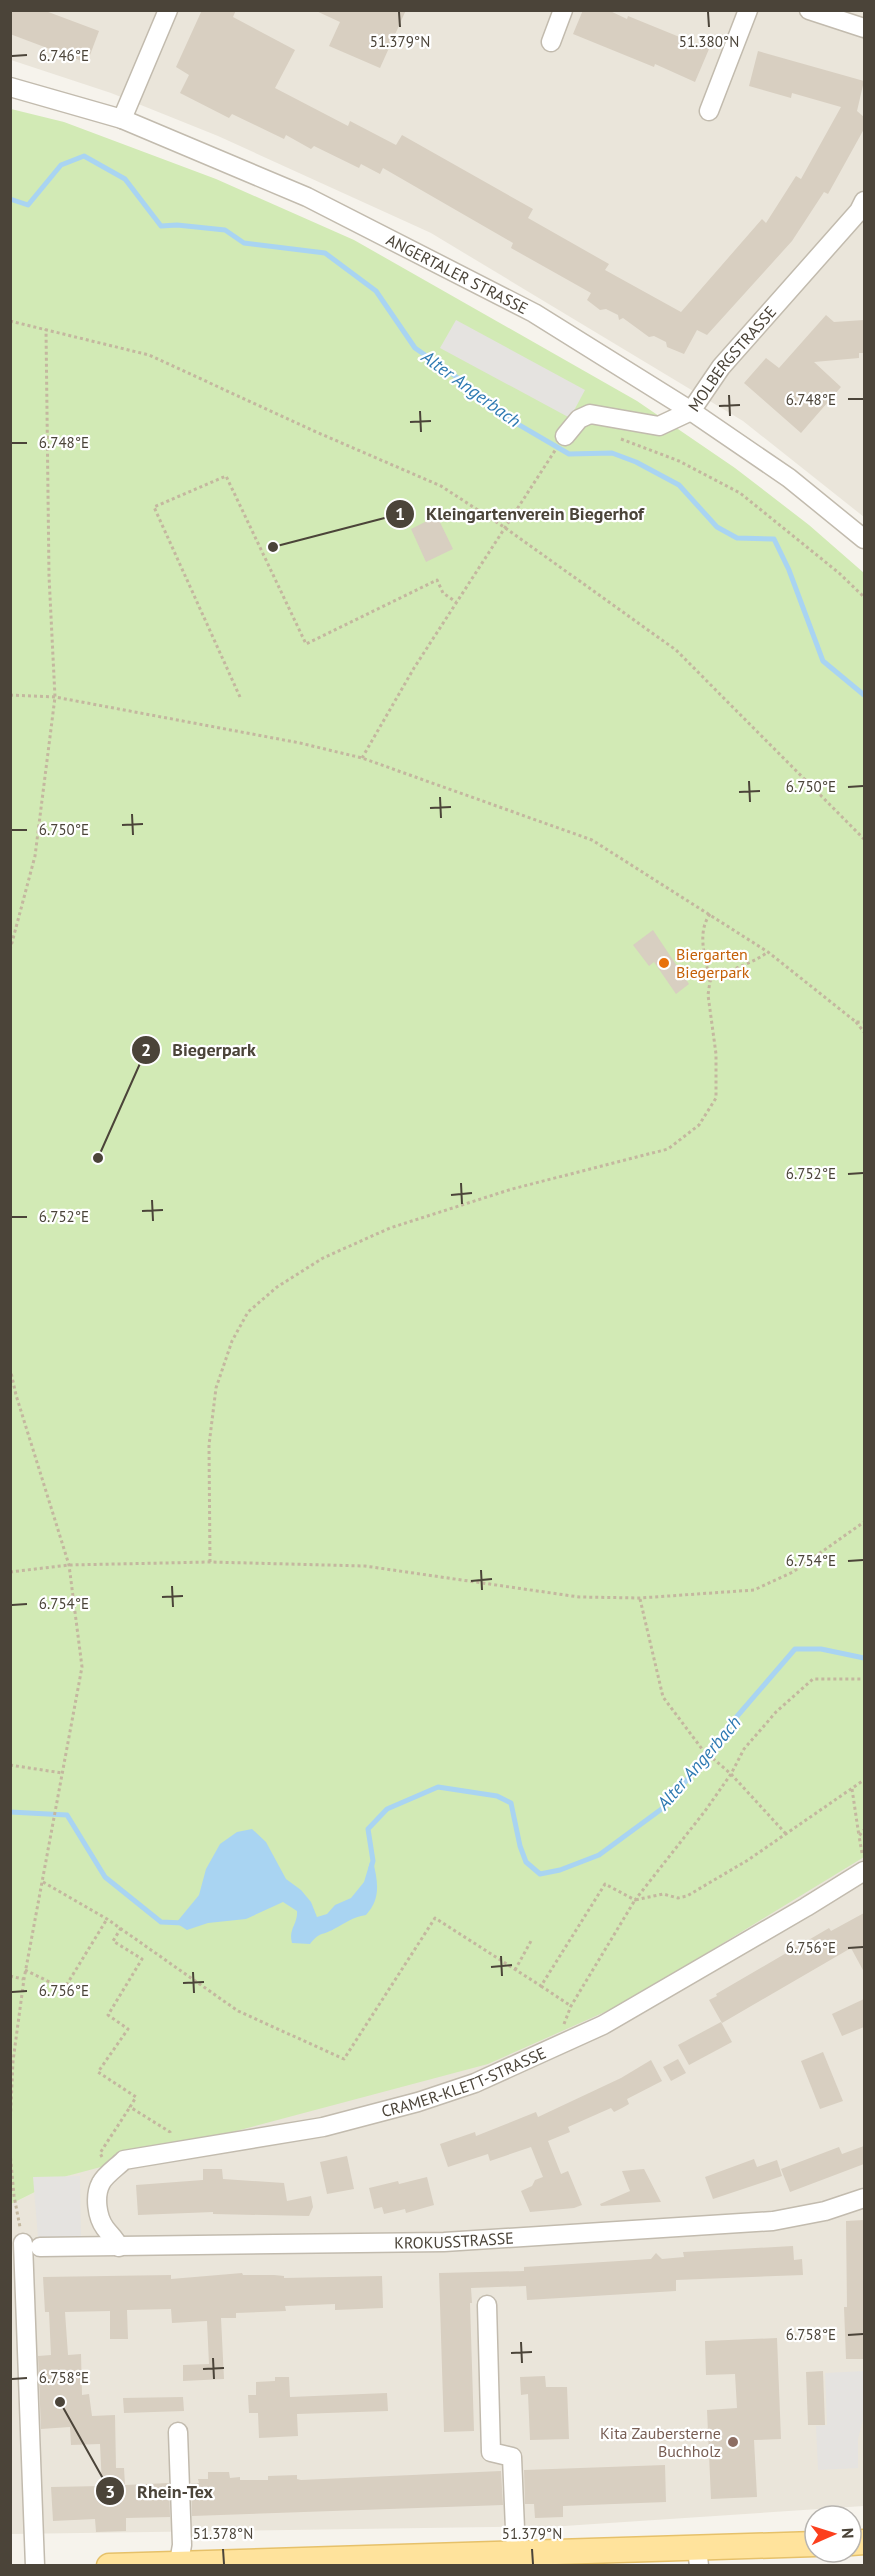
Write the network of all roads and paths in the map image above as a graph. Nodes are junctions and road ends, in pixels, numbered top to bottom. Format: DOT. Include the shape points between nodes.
graph roads {
  1 [pos="168,10"];
  2 [pos="563,10"];
  3 [pos="748,10"];
  4 [pos="809,10"];
  5 [pos="864,28"];
  6 [pos="551,42"];
  7 [pos="10,87"];
  8 [pos="709,111"];
  9 [pos="122,119"];
  10 [pos="864,201"];
  11 [pos="10,321"];
  12 [pos="46,329"];
  13 [pos="691,411"];
  14 [pos="565,436"];
  15 [pos="618,438"];
  16 [pos="549,459"];
  17 [pos="504,527"];
  18 [pos="864,539"];
  19 [pos="864,597"];
  20 [pos="456,602"];
  21 [pos="10,695"];
  22 [pos="55,697"];
  23 [pos="240,698"];
  24 [pos="362,758"];
  25 [pos="864,839"];
  26 [pos="710,914"];
  27 [pos="10,950"];
  28 [pos="768,952"];
  29 [pos="710,981"];
  30 [pos="856,1022"];
  31 [pos="864,1022"];
  32 [pos="864,1032"];
  33 [pos="10,1368"];
  34 [pos="864,1522"];
  35 [pos="210,1562"];
  36 [pos="69,1565"];
  37 [pos="10,1572"];
  38 [pos="640,1598"];
  39 [pos="864,1679"];
  40 [pos="10,1765"];
  41 [pos="62,1773"];
  42 [pos="731,1774"];
  43 [pos="864,1780"];
  44 [pos="852,1789"];
  45 [pos="864,1830"];
  46 [pos="787,1834"];
  47 [pos="859,1836"];
  48 [pos="864,1864"];
  49 [pos="43,1882"];
  50 [pos="635,1900"];
  51 [pos="107,1918"];
  52 [pos="121,1928"];
  53 [pos="531,1941"];
  54 [pos="26,1970"];
  55 [pos="515,1970"];
  56 [pos="10,1976"];
  57 [pos="24,1979"];
  58 [pos="541,1986"];
  59 [pos="130,2108"];
  60 [pos="10,2127"];
  61 [pos="177,2150"];
  62 [pos="10,2152"];
  63 [pos="109,2175"];
  64 [pos="864,2198"];
  65 [pos="31,2245"];
  66 [pos="119,2247"];
  67 [pos="487,2305"];
  68 [pos="178,2432"];
  69 [pos="803,2545"];
  70 [pos="525,2557"];
  71 [pos="698,2557"];
  72 [pos="408,2561"];
  73 [pos="179,2562"];
  74 [pos="35,2565"];
  75 [pos="109,2565"];
  1 -- 9 [label="street"];
  2 -- 6 [label="street"];
  3 -- 8 [label="street"];
  4 -- 5 [label="street"];
  7 -- 9 [label="street, ANGERTALER STRASSE"];
  9 -- 13 [label="street, ANGERTALER STRASSE" via="307,197 534,313"];
  10 -- 13 [label="street, MOLBERGSTRASSE" via="721,367"];
  11 -- 12 [label="path"];
  12 -- 17 [label="path" via="149,355 441,486"];
  12 -- 22 [label="path" via="49,576"];
  13 -- 14 [label="street, MOLBERGSTRASSE" via="659,426 590,414 579,419"];
  13 -- 18 [label="street, ANGERTALER STRASSE" via="789,478"];
  15 -- 19 [label="path" via="679,461 740,493"];
  16 -- 17 [label="path"];
  17 -- 20 [label="path"];
  17 -- 25 [label="path" via="676,650"];
  20 -- 23 [label="path" via="443,593 437,580 306,644 226,476 154,507"];
  20 -- 24 [label="path"];
  21 -- 22 [label="path"];
  22 -- 24 [label="path" via="300,742"];
  22 -- 27 [label="path" via="35,856"];
  24 -- 26 [label="path" via="592,840"];
  26 -- 28 [label="path"];
  26 -- 29 [label="path" via="703,924 702,942"];
  28 -- 29 [label="path"];
  28 -- 30 [label="path"];
  29 -- 35 [label="path" via="716,1098 699,1125 668,1149 512,1189 390,1228 323,1258 277,1287 248,1312 232,1341 216,1388 209,1445"];
  30 -- 31 [label="path"];
  30 -- 32 [label="path"];
  33 -- 36 [label="path"];
  34 -- 38 [label="path" via="793,1572 754,1590"];
  35 -- 36 [label="path"];
  35 -- 38 [label="path" via="365,1566 579,1597"];
  36 -- 37 [label="path"];
  36 -- 41 [label="path" via="82,1666"];
  38 -- 42 [label="path" via="663,1697 702,1749"];
  39 -- 42 [label="path" via="813,1679 776,1712 744,1749"];
  40 -- 41 [label="path"];
  41 -- 49 [label="path"];
  42 -- 46 [label="path"];
  42 -- 50 [label="path"];
  43 -- 44 [label="path"];
  44 -- 46 [label="path"];
  44 -- 47 [label="path"];
  45 -- 47 [label="path"];
  46 -- 50 [label="path" via="687,1896 663,1894"];
  47 -- 48 [label="path"];
  48 -- 61 [label="street, CRAMER-KLETT-STRASSE" via="806,1908 603,2025 475,2083 323,2127"];
  49 -- 51 [label="path"];
  49 -- 54 [label="path"];
  50 -- 58 [label="path" via="605,1884"];
  50 -- 58 [label="path" via="571,2006"];
  51 -- 52 [label="path"];
  51 -- 54 [label="path" via="64,1989"];
  52 -- 55 [label="path" via="238,2011 344,2059 435,1918"];
  52 -- 59 [label="path" via="113,1941 142,1959 108,2015 129,2029 98,2072 136,2097"];
  53 -- 55 [label="path"];
  54 -- 57 [label="path"];
  55 -- 58 [label="path"];
  56 -- 57 [label="path"];
  57 -- 60 [label="path" via="13,2061"];
  59 -- 61 [label="path" via="170,2132"];
  59 -- 63 [label="path" via="100,2152"];
  61 -- 63 [label="street, CRAMER-KLETT-STRASSE" via="124,2160"];
  62 -- 65 [label="path" via="14,2196"];
  63 -- 66 [label="street, CRAMER-KLETT-STRASSE" via="101,2182 97,2198 99,2215"];
  64 -- 66 [label="street, KROKUSSTRASSE" via="825,2211 773,2221 444,2242"];
  65 -- 66 [label="street, KROKUSSTRASSE"];
  65 -- 74 [label="street"];
  67 -- 70 [label="street" via="491,2452 512,2457"];
  68 -- 73 [label="street" via="182,2545"];
  69 -- 71 [label="main road"];
  70 -- 71 [label="main road"];
  70 -- 72 [label="main road"];
  72 -- 73 [label="main road"];
  73 -- 75 [label="main road"];
}
